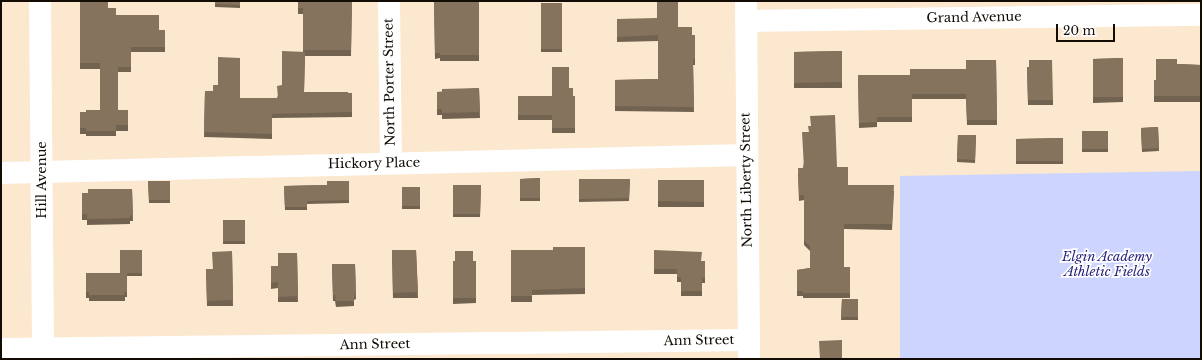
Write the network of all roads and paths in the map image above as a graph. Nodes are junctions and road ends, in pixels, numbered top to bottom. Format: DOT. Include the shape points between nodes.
graph roads {
  1 [pos="40,1"];
  2 [pos="389,1"];
  3 [pos="746,11"];
  4 [pos="1201,15"];
  5 [pos="747,155"];
  6 [pos="391,163"];
  7 [pos="42,172"];
  8 [pos="1,173"];
  9 [pos="1,349"];
  10 [pos="749,350"];
  11 [pos="43,354"];
  1 -- 7 [label="street, Hill Avenue"];
  2 -- 6 [label="street, North Porter Street"];
  3 -- 4 [label="street, Grand Avenue"];
  3 -- 5 [label="street, North Liberty Street"];
  5 -- 6 [label="street, Hickory Place"];
  5 -- 10 [label="street, North Liberty Street"];
  6 -- 7 [label="street, Hickory Place"];
  7 -- 8 [label="street, Hickory Place"];
  7 -- 11 [label="street, Hill Avenue"];
  9 -- 11 [label="street, Ann Street"];
  10 -- 11 [label="street, Ann Street"];
}
